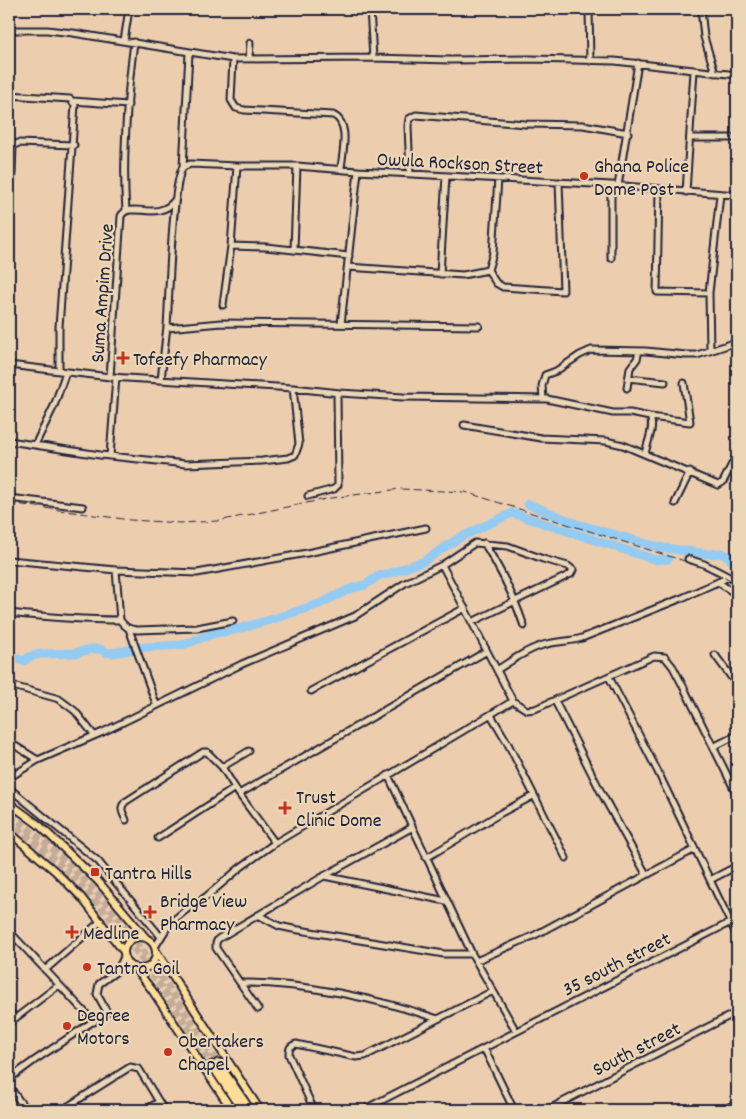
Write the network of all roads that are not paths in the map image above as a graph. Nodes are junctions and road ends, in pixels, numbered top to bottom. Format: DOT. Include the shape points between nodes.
graph roads {
  1 [pos="129,9"];
  2 [pos="359,9"];
  3 [pos="370,9"];
  4 [pos="589,9"];
  5 [pos="701,9"];
  6 [pos="9,30"];
  7 [pos="124,41"];
  8 [pos="134,42"];
  9 [pos="250,43"];
  10 [pos="189,53"];
  11 [pos="373,58"];
  12 [pos="233,59"];
  13 [pos="249,59"];
  14 [pos="590,61"];
  15 [pos="638,63"];
  16 [pos="694,71"];
  17 [pos="715,73"];
  18 [pos="737,75"];
  19 [pos="9,95"];
  20 [pos="73,101"];
  21 [pos="128,105"];
  22 [pos="628,133"];
  23 [pos="690,138"];
  24 [pos="737,138"];
  25 [pos="74,145"];
  26 [pos="11,150"];
  27 [pos="237,166"];
  28 [pos="297,166"];
  29 [pos="183,167"];
  30 [pos="341,169"];
  31 [pos="358,171"];
  32 [pos="410,174"];
  33 [pos="446,176"];
  34 [pos="498,179"];
  35 [pos="559,182"];
  36 [pos="610,185"];
  37 [pos="618,186"];
  38 [pos="659,190"];
  39 [pos="686,192"];
  40 [pos="720,195"];
  41 [pos="737,195"];
  42 [pos="175,200"];
  43 [pos="124,212"];
  44 [pos="231,246"];
  45 [pos="9,249"];
  46 [pos="294,250"];
  47 [pos="349,256"];
  48 [pos="611,258"];
  49 [pos="348,267"];
  50 [pos="488,270"];
  51 [pos="440,274"];
  52 [pos="709,293"];
  53 [pos="223,305"];
  54 [pos="341,324"];
  55 [pos="479,326"];
  56 [pos="167,328"];
  57 [pos="737,342"];
  58 [pos="710,350"];
  59 [pos="639,351"];
  60 [pos="9,365"];
  61 [pos="59,371"];
  62 [pos="66,372"];
  63 [pos="113,377"];
  64 [pos="628,378"];
  65 [pos="161,380"];
  66 [pos="665,382"];
  67 [pos="684,383"];
  68 [pos="293,388"];
  69 [pos="627,388"];
  70 [pos="337,393"];
  71 [pos="543,399"];
  72 [pos="650,417"];
  73 [pos="464,425"];
  74 [pos="9,442"];
  75 [pos="35,446"];
  76 [pos="645,454"];
  77 [pos="737,454"];
  78 [pos="110,456"];
  79 [pos="690,472"];
  80 [pos="308,496"];
  81 [pos="9,498"];
  82 [pos="675,503"];
  83 [pos="83,507"];
  84 [pos="426,528"];
  85 [pos="484,543"];
  86 [pos="688,559"];
  87 [pos="9,560"];
  88 [pos="442,565"];
  89 [pos="116,570"];
  90 [pos="729,577"];
  91 [pos="737,581"];
  92 [pos="718,582"];
  93 [pos="737,595"];
  94 [pos="516,601"];
  95 [pos="465,608"];
  96 [pos="9,613"];
  97 [pos="120,620"];
  98 [pos="233,621"];
  99 [pos="472,622"];
  100 [pos="524,626"];
  101 [pos="129,629"];
  102 [pos="487,651"];
  103 [pos="716,655"];
  104 [pos="497,670"];
  105 [pos="609,677"];
  106 [pos="9,685"];
  107 [pos="737,685"];
  108 [pos="312,691"];
  109 [pos="513,701"];
  110 [pos="554,701"];
  111 [pos="156,704"];
  112 [pos="491,715"];
  113 [pos="94,735"];
  114 [pos="737,735"];
  115 [pos="9,742"];
  116 [pos="713,747"];
  117 [pos="249,751"];
  118 [pos="38,760"];
  119 [pos="222,767"];
  120 [pos="388,776"];
  121 [pos="9,778"];
  122 [pos="9,788"];
  123 [pos="235,788"];
  124 [pos="239,794"];
  125 [pos="737,795"];
  126 [pos="533,796"];
  127 [pos="9,803"];
  128 [pos="126,820"];
  129 [pos="411,828"];
  130 [pos="9,832"];
  131 [pos="15,837"];
  132 [pos="158,838"];
  133 [pos="275,843"];
  134 [pos="9,844"];
  135 [pos="695,849"];
  136 [pos="426,858"];
  137 [pos="566,858"];
  138 [pos="737,866"];
  139 [pos="646,874"];
  140 [pos="324,876"];
  141 [pos="710,880"];
  142 [pos="446,901"];
  143 [pos="258,915"];
  144 [pos="101,921"];
  145 [pos="730,922"];
  146 [pos="9,931"];
  147 [pos="161,935"];
  148 [pos="737,936"];
  149 [pos="147,938"];
  150 [pos="156,949"];
  151 [pos="124,953"];
  152 [pos="472,954"];
  153 [pos="476,962"];
  154 [pos="133,967"];
  155 [pos="45,970"];
  156 [pos="116,971"];
  157 [pos="240,983"];
  158 [pos="59,985"];
  159 [pos="493,991"];
  160 [pos="258,1009"];
  161 [pos="9,1011"];
  162 [pos="737,1012"];
  163 [pos="15,1018"];
  164 [pos="438,1019"];
  165 [pos="94,1022"];
  166 [pos="9,1023"];
  167 [pos="516,1031"];
  168 [pos="484,1048"];
  169 [pos="9,1079"];
  170 [pos="9,1086"];
  171 [pos="159,1102"];
  172 [pos="737,1103"];
  173 [pos="26,1110"];
  174 [pos="62,1110"];
  175 [pos="146,1110"];
  176 [pos="164,1110"];
  177 [pos="232,1110"];
  178 [pos="242,1110"];
  179 [pos="250,1110"];
  180 [pos="260,1110"];
  181 [pos="314,1110"];
  182 [pos="363,1110"];
  183 [pos="514,1110"];
  184 [pos="547,1110"];
  185 [pos="723,1110"];
  1 -- 7 [label="street"];
  2 -- 3 [label="street"];
  3 -- 11 [label="street"];
  4 -- 14 [label="street"];
  5 -- 17 [label="street" via="704,37"];
  6 -- 7 [label="street" via="47,30"];
  7 -- 8 [label="street"];
  8 -- 10 [label="street"];
  8 -- 21 [label="street, Suma Ampim Drive"];
  9 -- 13 [label="street"];
  10 -- 12 [label="street"];
  10 -- 29 [label="street"];
  11 -- 13 [label="street"];
  11 -- 14 [label="street"];
  12 -- 13 [label="street"];
  12 -- 30 [label="street" via="231,100 236,108 338,117 343,127"];
  14 -- 15 [label="street"];
  15 -- 16 [label="street"];
  15 -- 22 [label="street"];
  16 -- 17 [label="street"];
  16 -- 23 [label="street"];
  17 -- 18 [label="street"];
  19 -- 20 [label="street"];
  20 -- 21 [label="street"];
  20 -- 25 [label="street" via="76,109"];
  21 -- 43 [label="street, Suma Ampim Drive"];
  22 -- 32 [label="street" via="583,125 416,115 409,119 408,126"];
  22 -- 37 [label="street"];
  23 -- 24 [label="street"];
  23 -- 39 [label="street"];
  25 -- 26 [label="street" via="18,143"];
  25 -- 61 [label="street" via="61,300"];
  26 -- 45 [label="street"];
  27 -- 28 [label="street, Owula Rockson Street"];
  27 -- 29 [label="street, Owula Rockson Street" via="190,164"];
  27 -- 44 [label="street"];
  28 -- 30 [label="street, Owula Rockson Street"];
  28 -- 46 [label="street"];
  29 -- 42 [label="street" via="178,176"];
  30 -- 31 [label="street, Owula Rockson Street"];
  31 -- 32 [label="street, Owula Rockson Street"];
  31 -- 47 [label="street"];
  32 -- 33 [label="street, Owula Rockson Street"];
  33 -- 34 [label="street, Owula Rockson Street"];
  33 -- 51 [label="street"];
  34 -- 35 [label="street, Owula Rockson Street"];
  34 -- 50 [label="street" via="493,253"];
  35 -- 36 [label="street, Owula Rockson Street"];
  35 -- 50 [label="street" via="563,291 502,287"];
  36 -- 37 [label="street, Owula Rockson Street"];
  36 -- 48 [label="street"];
  37 -- 38 [label="street, Owula Rockson Street"];
  38 -- 39 [label="street, Owula Rockson Street"];
  38 -- 52 [label="street" via="657,292"];
  39 -- 40 [label="street, Owula Rockson Street"];
  40 -- 41 [label="street, Owula Rockson Street"];
  40 -- 52 [label="street"];
  42 -- 43 [label="street" via="162,211"];
  42 -- 56 [label="street"];
  43 -- 63 [label="street, Suma Ampim Drive" via="121,216"];
  44 -- 46 [label="street"];
  44 -- 53 [label="street"];
  46 -- 47 [label="street"];
  47 -- 49 [label="street"];
  49 -- 51 [label="street"];
  49 -- 54 [label="street"];
  50 -- 51 [label="street" via="463,275"];
  52 -- 58 [label="street"];
  54 -- 55 [label="street"];
  54 -- 56 [label="street" via="221,323"];
  56 -- 65 [label="street"];
  57 -- 58 [label="street"];
  58 -- 59 [label="street" via="686,356"];
  59 -- 64 [label="street"];
  59 -- 71 [label="street" via="591,350 580,355 545,375"];
  60 -- 61 [label="street"];
  61 -- 62 [label="street"];
  62 -- 63 [label="street"];
  62 -- 75 [label="street"];
  63 -- 65 [label="street"];
  63 -- 78 [label="street, Suma Ampim Drive"];
  64 -- 66 [label="street"];
  64 -- 69 [label="street"];
  65 -- 68 [label="street"];
  67 -- 72 [label="street" via="690,422"];
  68 -- 70 [label="street"];
  68 -- 78 [label="street" via="299,444 295,455 288,458 186,464"];
  70 -- 71 [label="street"];
  70 -- 80 [label="street" via="338,485"];
  71 -- 72 [label="street"];
  72 -- 76 [label="street" via="652,428"];
  73 -- 76 [label="street" via="541,438 606,441"];
  74 -- 75 [label="street"];
  75 -- 78 [label="street"];
  76 -- 79 [label="street"];
  77 -- 79 [label="street" via="720,484"];
  79 -- 82 [label="street"];
  81 -- 83 [label="street"];
  84 -- 89 [label="street" via="198,573"];
  85 -- 88 [label="street" via="475,543"];
  85 -- 94 [label="street"];
  85 -- 94 [label="street" via="508,546 573,570 571,574"];
  86 -- 90 [label="street"];
  87 -- 89 [label="street"];
  88 -- 95 [label="street"];
  88 -- 111 [label="street" via="405,583 355,616"];
  89 -- 97 [label="street"];
  90 -- 91 [label="street"];
  90 -- 92 [label="street"];
  92 -- 93 [label="street"];
  92 -- 104 [label="street" via="582,638 534,648"];
  94 -- 99 [label="street"];
  94 -- 100 [label="street"];
  95 -- 99 [label="street"];
  95 -- 108 [label="street"];
  96 -- 97 [label="street"];
  97 -- 101 [label="street"];
  98 -- 101 [label="street" via="197,628"];
  99 -- 102 [label="street"];
  101 -- 111 [label="street"];
  102 -- 104 [label="street"];
  102 -- 124 [label="street"];
  103 -- 107 [label="street"];
  104 -- 109 [label="street"];
  105 -- 110 [label="street"];
  105 -- 116 [label="street" via="654,656 664,657 673,667"];
  105 -- 135 [label="street"];
  106 -- 113 [label="street" via="59,698 75,711"];
  109 -- 110 [label="street" via="527,710"];
  109 -- 112 [label="street"];
  110 -- 139 [label="street"];
  111 -- 113 [label="street"];
  112 -- 120 [label="street"];
  112 -- 126 [label="street" via="508,742"];
  113 -- 118 [label="street"];
  114 -- 116 [label="street"];
  115 -- 118 [label="street"];
  116 -- 125 [label="street"];
  117 -- 119 [label="street"];
  118 -- 121 [label="street"];
  119 -- 123 [label="street"];
  119 -- 128 [label="street" via="203,752 125,802 121,810"];
  120 -- 129 [label="street"];
  120 -- 133 [label="street"];
  122 -- 147 [label="street" via="98,861"];
  123 -- 124 [label="street"];
  123 -- 132 [label="street"];
  124 -- 133 [label="street"];
  126 -- 136 [label="street"];
  126 -- 137 [label="street"];
  127 -- 149 [label="main road" via="39,825 98,880"];
  129 -- 136 [label="street"];
  129 -- 140 [label="street"];
  130 -- 131 [label="main road"];
  131 -- 134 [label="street"];
  131 -- 144 [label="main road" via="55,871"];
  133 -- 147 [label="street" via="186,910"];
  135 -- 139 [label="street"];
  135 -- 141 [label="street"];
  136 -- 142 [label="street"];
  138 -- 141 [label="street"];
  139 -- 153 [label="street" via="535,935"];
  140 -- 142 [label="street"];
  140 -- 143 [label="street"];
  141 -- 145 [label="street"];
  142 -- 152 [label="street"];
  143 -- 152 [label="street" via="293,929 444,954"];
  143 -- 157 [label="street" via="216,943 216,948"];
  144 -- 151 [label="main road"];
  144 -- 155 [label="street"];
  145 -- 148 [label="street"];
  145 -- 167 [label="street, 35 south street"];
  146 -- 155 [label="street"];
  147 -- 149 [label="street"];
  147 -- 150 [label="street"];
  149 -- 150 [label="main road"];
  149 -- 151 [label="main road" via="132,939"];
  150 -- 154 [label="main road" via="152,964"];
  150 -- 180 [label="main road"];
  151 -- 154 [label="main road"];
  151 -- 156 [label="street"];
  152 -- 153 [label="street"];
  153 -- 159 [label="street"];
  154 -- 156 [label="street"];
  154 -- 177 [label="main road" via="152,990"];
  155 -- 158 [label="street"];
  156 -- 165 [label="street" via="99,984 97,991 107,1012"];
  157 -- 160 [label="street"];
  157 -- 164 [label="street" via="330,992"];
  158 -- 163 [label="street"];
  158 -- 165 [label="street"];
  159 -- 164 [label="street"];
  159 -- 167 [label="street"];
  161 -- 163 [label="street"];
  162 -- 184 [label="street, South street"];
  163 -- 166 [label="street"];
  164 -- 181 [label="street" via="365,1056 292,1045 290,1055"];
  165 -- 169 [label="street"];
  167 -- 168 [label="street, 35 south street"];
  168 -- 182 [label="street, 35 south street"];
  168 -- 183 [label="street"];
  170 -- 173 [label="street"];
  171 -- 174 [label="street" via="139,1069 130,1067"];
  171 -- 175 [label="street"];
  171 -- 176 [label="street"];
  172 -- 185 [label="street"];
  178 -- 179 [label="highway" via="215,1064"];
}
